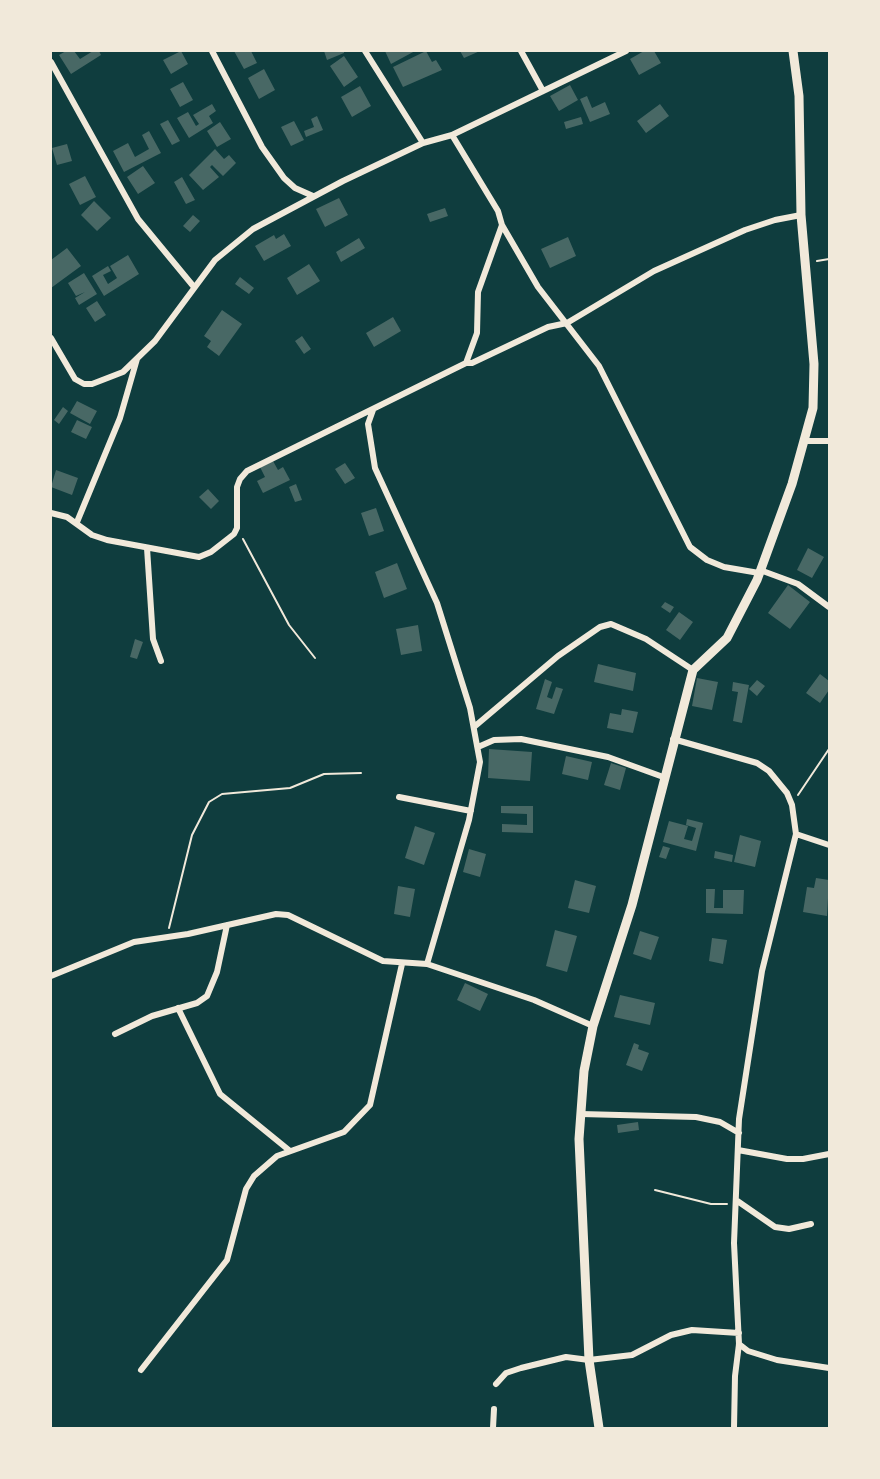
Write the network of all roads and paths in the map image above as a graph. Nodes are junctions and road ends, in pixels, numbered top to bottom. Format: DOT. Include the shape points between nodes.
graph roads {
  1 [pos="212,51"];
  2 [pos="365,51"];
  3 [pos="521,51"];
  4 [pos="626,51"];
  5 [pos="792,51"];
  6 [pos="51,62"];
  7 [pos="543,91"];
  8 [pos="453,135"];
  9 [pos="423,143"];
  10 [pos="313,196"];
  11 [pos="801,214"];
  12 [pos="502,225"];
  13 [pos="829,260"];
  14 [pos="805,262"];
  15 [pos="194,287"];
  16 [pos="567,323"];
  17 [pos="51,338"];
  18 [pos="138,359"];
  19 [pos="466,363"];
  20 [pos="374,410"];
  21 [pos="804,441"];
  22 [pos="829,441"];
  23 [pos="51,513"];
  24 [pos="77,522"];
  25 [pos="237,528"];
  26 [pos="147,548"];
  27 [pos="759,572"];
  28 [pos="829,607"];
  29 [pos="315,658"];
  30 [pos="161,661"];
  31 [pos="693,670"];
  32 [pos="474,727"];
  33 [pos="673,739"];
  34 [pos="478,747"];
  35 [pos="829,749"];
  36 [pos="361,773"];
  37 [pos="666,778"];
  38 [pos="399,797"];
  39 [pos="792,805"];
  40 [pos="471,811"];
  41 [pos="796,834"];
  42 [pos="829,845"];
  43 [pos="228,926"];
  44 [pos="167,936"];
  45 [pos="402,964"];
  46 [pos="427,964"];
  47 [pos="51,976"];
  48 [pos="178,1008"];
  49 [pos="593,1026"];
  50 [pos="115,1034"];
  51 [pos="581,1114"];
  52 [pos="739,1134"];
  53 [pos="738,1150"];
  54 [pos="290,1151"];
  55 [pos="829,1154"];
  56 [pos="655,1190"];
  57 [pos="736,1202"];
  58 [pos="811,1224"];
  59 [pos="739,1333"];
  60 [pos="739,1344"];
  61 [pos="589,1360"];
  62 [pos="829,1368"];
  63 [pos="141,1370"];
  64 [pos="496,1384"];
  65 [pos="494,1409"];
  66 [pos="493,1428"];
  67 [pos="599,1428"];
  68 [pos="734,1428"];
  1 -- 10 [label="street" via="268,154 295,188"];
  2 -- 9 [label="street"];
  3 -- 7 [label="street"];
  4 -- 7 [label="street"];
  5 -- 11 [label="street" via="799,96"];
  6 -- 15 [label="street" via="138,219"];
  7 -- 8 [label="street"];
  8 -- 9 [label="street"];
  8 -- 12 [label="street" via="498,211"];
  9 -- 10 [label="street"];
  10 -- 15 [label="street" via="235,242"];
  11 -- 14 [label="street"];
  11 -- 16 [label="street" via="745,230 654,271"];
  12 -- 16 [label="street" via="538,286"];
  12 -- 19 [label="street" via="478,292 477,333"];
  13 -- 14 [label="path"];
  14 -- 21 [label="street" via="814,364 813,408"];
  15 -- 18 [label="street"];
  16 -- 19 [label="street" via="548,327"];
  16 -- 27 [label="street" via="599,366 690,547 724,567"];
  17 -- 18 [label="street" via="75,379 84,384 123,372"];
  18 -- 24 [label="street" via="120,418"];
  19 -- 20 [label="street"];
  20 -- 25 [label="street" via="247,471 237,487"];
  20 -- 32 [label="street" via="368,424 375,468 437,603"];
  21 -- 22 [label="street"];
  21 -- 27 [label="street"];
  23 -- 24 [label="street"];
  24 -- 26 [label="street" via="92,535"];
  25 -- 26 [label="street" via="229,541 198,557"];
  25 -- 29 [label="path" via="289,625"];
  26 -- 30 [label="street" via="153,639"];
  27 -- 28 [label="street" via="798,584"];
  27 -- 31 [label="street" via="727,638"];
  31 -- 32 [label="street" via="646,639 611,624 600,627 558,656"];
  31 -- 33 [label="street"];
  32 -- 34 [label="street"];
  33 -- 37 [label="street"];
  33 -- 39 [label="street" via="756,763 779,781"];
  34 -- 37 [label="street" via="494,740 521,739 608,757"];
  34 -- 40 [label="street" via="479,772"];
  35 -- 39 [label="path"];
  36 -- 44 [label="path" via="324,774 290,788 222,794 209,802 192,835"];
  37 -- 49 [label="street" via="632,905"];
  38 -- 40 [label="street"];
  39 -- 41 [label="street"];
  40 -- 46 [label="street"];
  41 -- 42 [label="street"];
  41 -- 52 [label="street" via="762,971"];
  43 -- 44 [label="street"];
  43 -- 45 [label="street" via="276,914 288,915 368,955"];
  43 -- 48 [label="street" via="207,996"];
  44 -- 47 [label="street" via="134,942"];
  45 -- 46 [label="street"];
  45 -- 54 [label="street" via="370,1105 344,1132"];
  46 -- 49 [label="street" via="534,1000"];
  48 -- 50 [label="street"];
  48 -- 54 [label="street" via="220,1094"];
  49 -- 51 [label="street"];
  51 -- 52 [label="street" via="696,1117 720,1122"];
  51 -- 61 [label="street"];
  52 -- 53 [label="street"];
  53 -- 55 [label="street" via="787,1159"];
  53 -- 57 [label="street"];
  54 -- 63 [label="street" via="277,1156 254,1176 246,1189 227,1260"];
  56 -- 57 [label="path" via="711,1204"];
  57 -- 58 [label="street" via="776,1227 789,1229"];
  57 -- 59 [label="street"];
  59 -- 60 [label="street"];
  59 -- 61 [label="street" via="693,1330 671,1335 632,1355"];
  60 -- 62 [label="street" via="777,1360"];
  60 -- 68 [label="street"];
  61 -- 64 [label="street" via="566,1357 542,1362 511,1371"];
  61 -- 67 [label="street"];
  65 -- 66 [label="street"];
}
